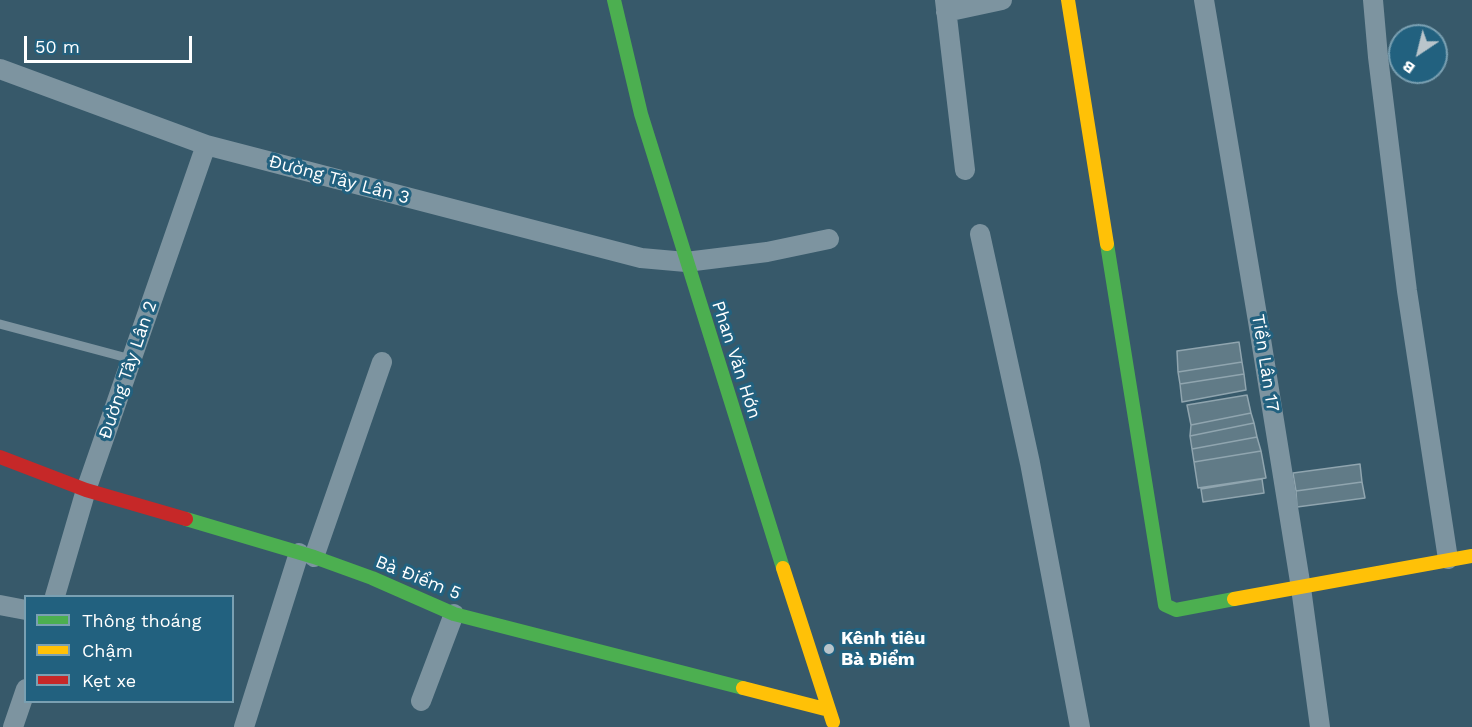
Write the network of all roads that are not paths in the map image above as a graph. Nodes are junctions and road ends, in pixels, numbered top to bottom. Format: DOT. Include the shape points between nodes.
graph roads {
  1 [pos="614,0"];
  2 [pos="1002,0"];
  3 [pos="1068,0"];
  4 [pos="1204,0"];
  5 [pos="1373,0"];
  6 [pos="946,6"];
  7 [pos="0,69"];
  8 [pos="206,145"];
  9 [pos="965,170"];
  10 [pos="980,234"];
  11 [pos="829,239"];
  12 [pos="686,262"];
  13 [pos="0,324"];
  14 [pos="131,359"];
  15 [pos="382,362"];
  16 [pos="0,457"];
  17 [pos="86,490"];
  18 [pos="307,555"];
  19 [pos="1472,556"];
  20 [pos="1448,560"];
  21 [pos="1300,588"];
  22 [pos="56,595"];
  23 [pos="0,605"];
  24 [pos="24,610"];
  25 [pos="454,614"];
  26 [pos="24,695"];
  27 [pos="422,701"];
  28 [pos="830,710"];
  29 [pos="13,727"];
  30 [pos="244,727"];
  31 [pos="834,727"];
  32 [pos="1080,727"];
  33 [pos="1320,727"];
  1 -- 12 [label="street, Phan Văn Hớn" via="641,114"];
  2 -- 6 [label="street"];
  3 -- 21 [label="street" via="1165,605 1176,610"];
  4 -- 21 [label="street, Tiền Lân 17"];
  5 -- 20 [label="street" via="1407,291"];
  6 -- 9 [label="street"];
  7 -- 8 [label="street, Đường Tây Lân 3"];
  8 -- 12 [label="street, Đường Tây Lân 3" via="641,258"];
  8 -- 14 [label="street, Đường Tây Lân 2"];
  10 -- 32 [label="street" via="1030,463"];
  11 -- 12 [label="street, Đường Tây Lân 3"];
  12 -- 28 [label="street, Phan Văn Hớn"];
  13 -- 14 [label="lane"];
  14 -- 17 [label="street, Đường Tây Lân 2"];
  15 -- 18 [label="street"];
  16 -- 17 [label="street, Bà Điểm 5"];
  17 -- 18 [label="street, Bà Điểm 5"];
  17 -- 22 [label="street, Đường Tây Lân 2"];
  18 -- 25 [label="street, Bà Điểm 5"];
  18 -- 30 [label="street"];
  19 -- 20 [label="street"];
  20 -- 21 [label="street"];
  21 -- 33 [label="street, Tiền Lân 17"];
  23 -- 24 [label="street"];
  25 -- 27 [label="street"];
  25 -- 28 [label="street, Bà Điểm 5"];
  26 -- 29 [label="street"];
  28 -- 31 [label="street, Phan Văn Hớn"];
}
